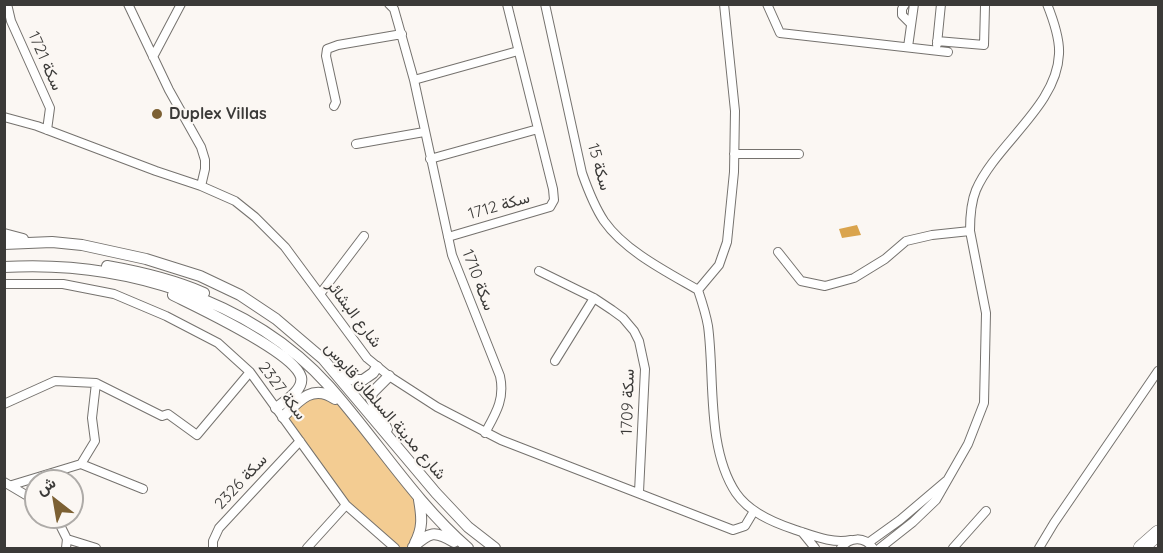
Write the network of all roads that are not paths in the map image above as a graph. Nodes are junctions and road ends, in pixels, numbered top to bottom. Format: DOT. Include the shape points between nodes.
graph roads {
  1 [pos="7,4"];
  2 [pos="128,4"];
  3 [pos="181,4"];
  4 [pos="507,4"];
  5 [pos="545,4"];
  6 [pos="724,4"];
  7 [pos="766,4"];
  8 [pos="905,4"];
  9 [pos="914,4"];
  10 [pos="941,4"];
  11 [pos="975,4"];
  12 [pos="1047,4"];
  13 [pos="987,5"];
  14 [pos="393,6"];
  15 [pos="911,24"];
  16 [pos="402,34"];
  17 [pos="937,41"];
  18 [pos="908,47"];
  19 [pos="936,50"];
  20 [pos="518,51"];
  21 [pos="948,52"];
  22 [pos="153,57"];
  23 [pos="414,80"];
  24 [pos="334,106"];
  25 [pos="4,117"];
  26 [pos="538,129"];
  27 [pos="47,130"];
  28 [pos="424,132"];
  29 [pos="356,144"];
  30 [pos="734,154"];
  31 [pos="799,154"];
  32 [pos="430,159"];
  33 [pos="201,186"];
  34 [pos="970,231"];
  35 [pos="4,234"];
  36 [pos="364,236"];
  37 [pos="448,237"];
  38 [pos="38,241"];
  39 [pos="4,244"];
  40 [pos="778,252"];
  41 [pos="4,261"];
  42 [pos="4,267"];
  43 [pos="538,271"];
  44 [pos="146,281"];
  45 [pos="4,284"];
  46 [pos="698,290"];
  47 [pos="320,294"];
  48 [pos="594,298"];
  49 [pos="279,342"];
  50 [pos="323,359"];
  51 [pos="555,361"];
  52 [pos="377,367"];
  53 [pos="1158,371"];
  54 [pos="250,372"];
  55 [pos="389,376"];
  56 [pos="96,383"];
  57 [pos="4,404"];
  58 [pos="279,412"];
  59 [pos="351,412"];
  60 [pos="485,433"];
  61 [pos="300,441"];
  62 [pos="395,446"];
  63 [pos="81,464"];
  64 [pos="946,481"];
  65 [pos="8,484"];
  66 [pos="143,489"];
  67 [pos="639,492"];
  68 [pos="24,494"];
  69 [pos="419,500"];
  70 [pos="346,505"];
  71 [pos="754,511"];
  72 [pos="986,511"];
  73 [pos="62,529"];
  74 [pos="802,531"];
  75 [pos="1158,533"];
  76 [pos="67,539"];
  77 [pos="830,540"];
  78 [pos="852,540"];
  79 [pos="871,546"];
  80 [pos="413,548"];
  81 [pos="66,549"];
  82 [pos="96,549"];
  83 [pos="213,549"];
  84 [pos="307,549"];
  85 [pos="395,549"];
  86 [pos="463,549"];
  87 [pos="468,549"];
  88 [pos="495,549"];
  89 [pos="814,549"];
  90 [pos="836,549"];
  91 [pos="841,549"];
  92 [pos="880,549"];
  93 [pos="953,549"];
  94 [pos="1040,549"];
  95 [pos="1141,549"];
  1 -- 27 [label="street, سكة 1721" via="50,108"];
  2 -- 22 [label="street"];
  3 -- 22 [label="street"];
  4 -- 20 [label="street, سكة 1712"];
  5 -- 46 [label="street, سكة 15" via="582,174 591,198 604,222 637,253"];
  6 -- 30 [label="street" via="735,111"];
  7 -- 18 [label="street" via="780,33"];
  8 -- 15 [label="street" via="902,15"];
  9 -- 15 [label="street"];
  10 -- 17 [label="street"];
  11 -- 13 [label="street"];
  12 -- 34 [label="street" via="1059,53 1054,77 1042,100 987,168 975,193"];
  13 -- 17 [label="street" via="984,45"];
  14 -- 16 [label="street, سكة 1710"];
  15 -- 18 [label="street"];
  16 -- 23 [label="street, سكة 1710"];
  16 -- 24 [label="street" via="327,49"];
  17 -- 19 [label="street"];
  18 -- 19 [label="street"];
  19 -- 21 [label="street"];
  20 -- 23 [label="street"];
  20 -- 26 [label="street, سكة 1712"];
  22 -- 33 [label="street" via="201,147 205,170"];
  23 -- 28 [label="street, سكة 1710"];
  25 -- 27 [label="street, شارع البشائر"];
  26 -- 32 [label="street"];
  26 -- 37 [label="street, سكة 1712" via="553,189 550,207"];
  27 -- 33 [label="street, شارع البشائر"];
  28 -- 29 [label="street"];
  28 -- 32 [label="street, سكة 1710"];
  30 -- 31 [label="street"];
  30 -- 46 [label="street" via="727,242 719,265"];
  32 -- 37 [label="street, سكة 1710"];
  33 -- 47 [label="street, شارع البشائر" via="235,201 255,217 285,247"];
  34 -- 40 [label="street" via="906,240 854,278 825,286 801,281"];
  34 -- 64 [label="street" via="986,313 984,403 968,444"];
  35 -- 38 [label="main road"];
  36 -- 47 [label="street"];
  37 -- 60 [label="street, سكة 1710" via="500,376 499,406"];
  38 -- 39 [label="main road, شارع مدينة السلطان قابوس"];
  38 -- 50 [label="main road, شارع مدينة السلطان قابوس" via="82,245 200,276 267,313"];
  41 -- 49 [label="main road" via="97,264 146,272 231,306 270,331"];
  42 -- 44 [label="main road, شارع مدينة السلطان قابوس" via="67,268"];
  43 -- 48 [label="street, سكة 1709"];
  44 -- 49 [label="main road, شارع مدينة السلطان قابوس" via="235,314"];
  44 -- 58 [label="main road" via="246,332 297,370 300,386"];
  45 -- 54 [label="street, سكة 2327" via="63,284 114,294 218,343"];
  46 -- 71 [label="street" via="708,324 720,455 737,495"];
  47 -- 52 [label="street, شارع البشائر"];
  48 -- 51 [label="street"];
  48 -- 67 [label="street, سكة 1709" via="623,318 634,331 643,354"];
  49 -- 59 [label="main road, شارع مدينة السلطان قابوس" via="319,376"];
  50 -- 52 [label="main road" via="354,380 363,380"];
  50 -- 62 [label="main road, شارع مدينة السلطان قابوس"];
  52 -- 55 [label="street, شارع البشائر"];
  53 -- 94 [label="street"];
  54 -- 56 [label="street" via="196,435 168,414 162,416"];
  54 -- 58 [label="street, سكة 2327"];
  55 -- 60 [label="street, شارع البشائر"];
  55 -- 62 [label="main road" via="371,399"];
  56 -- 57 [label="street" via="55,381"];
  56 -- 63 [label="street" via="92,418 95,441"];
  58 -- 59 [label="main road" via="316,392 326,393"];
  58 -- 61 [label="street, سكة 2327"];
  59 -- 69 [label="main road, شارع مدينة السلطان قابوس"];
  60 -- 67 [label="street, شارع البشائر"];
  61 -- 70 [label="street, سكة 2327"];
  61 -- 83 [label="street, سكة 2326" via="219,528"];
  62 -- 88 [label="main road, شارع مدينة السلطان قابوس" via="468,526"];
  63 -- 65 [label="street"];
  63 -- 66 [label="street"];
  64 -- 79 [label="street"];
  64 -- 92 [label="street" via="926,511"];
  65 -- 68 [label="street"];
  67 -- 71 [label="street, شارع البشائر" via="733,530 745,526"];
  69 -- 80 [label="main road" via="421,531"];
  69 -- 87 [label="main road, شارع مدينة السلطان قابوس"];
  70 -- 84 [label="street"];
  70 -- 85 [label="street, سكة 2327"];
  71 -- 74 [label="street" via="776,524"];
  72 -- 93 [label="street"];
  73 -- 76 [label="street"];
  74 -- 77 [label="street"];
  74 -- 89 [label="street"];
  75 -- 95 [label="highway"];
  76 -- 81 [label="street"];
  76 -- 82 [label="street"];
  77 -- 78 [label="street"];
  77 -- 90 [label="street"];
  78 -- 79 [label="street"];
  78 -- 91 [label="street"];
  80 -- 86 [label="main road" via="426,536 441,534"];
}
